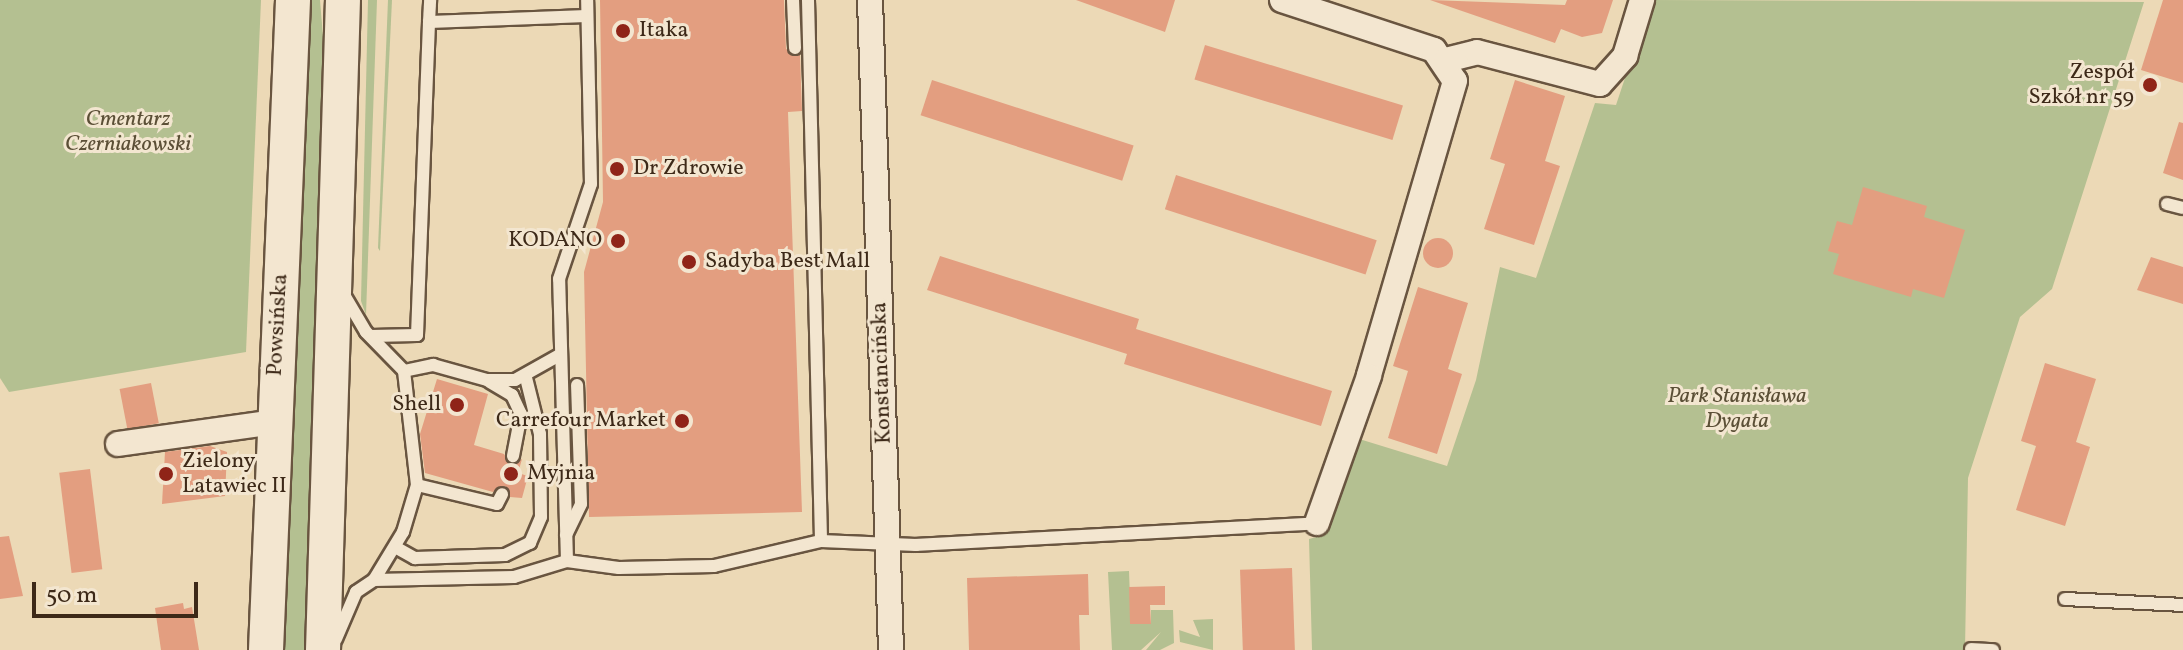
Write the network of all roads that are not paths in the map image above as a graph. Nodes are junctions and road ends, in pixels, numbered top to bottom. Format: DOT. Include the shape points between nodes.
graph roads {
  1 [pos="293,0"];
  2 [pos="343,0"];
  3 [pos="430,0"];
  4 [pos="587,0"];
  5 [pos="793,0"];
  6 [pos="808,0"];
  7 [pos="870,0"];
  8 [pos="1282,0"];
  9 [pos="1642,0"];
  10 [pos="587,16"];
  11 [pos="429,22"];
  12 [pos="795,48"];
  13 [pos="1446,60"];
  14 [pos="2167,204"];
  15 [pos="2183,208"];
  16 [pos="332,271"];
  17 [pos="371,336"];
  18 [pos="558,356"];
  19 [pos="404,371"];
  20 [pos="526,378"];
  21 [pos="487,380"];
  22 [pos="577,385"];
  23 [pos="274,422"];
  24 [pos="118,444"];
  25 [pos="513,456"];
  26 [pos="417,485"];
  27 [pos="502,494"];
  28 [pos="1317,523"];
  29 [pos="565,538"];
  30 [pos="821,541"];
  31 [pos="888,546"];
  32 [pos="395,547"];
  33 [pos="567,561"];
  34 [pos="374,580"];
  35 [pos="2065,599"];
  36 [pos="2183,605"];
  37 [pos="1971,649"];
  38 [pos="266,650"];
  39 [pos="323,650"];
  40 [pos="333,650"];
  41 [pos="891,650"];
  42 [pos="1993,650"];
  1 -- 23 [label="main road, Powsińska"];
  2 -- 16 [label="main road"];
  3 -- 11 [label="lane"];
  4 -- 10 [label="lane"];
  5 -- 12 [label="lane"];
  6 -- 30 [label="lane"];
  7 -- 31 [label="street, Konstancińska"];
  8 -- 13 [label="street" via="1422,46"];
  9 -- 13 [label="street" via="1625,56 1600,84 1477,52"];
  10 -- 11 [label="lane"];
  10 -- 18 [label="lane" via="591,184 559,279"];
  11 -- 17 [label="lane" via="417,335"];
  13 -- 28 [label="street" via="1455,81 1448,109 1369,376"];
  14 -- 15 [label="lane"];
  16 -- 17 [label="lane"];
  16 -- 39 [label="main road"];
  17 -- 19 [label="lane"];
  18 -- 20 [label="lane"];
  18 -- 29 [label="lane"];
  19 -- 21 [label="lane" via="433,365"];
  19 -- 26 [label="lane"];
  20 -- 21 [label="lane"];
  20 -- 32 [label="lane" via="540,434 541,517 530,543 505,555 430,558"];
  21 -- 25 [label="lane" via="512,395 521,414"];
  22 -- 29 [label="lane" via="581,504"];
  23 -- 24 [label="street"];
  23 -- 38 [label="main road, Powsińska"];
  26 -- 27 [label="lane" via="497,504"];
  26 -- 32 [label="lane"];
  28 -- 31 [label="lane"];
  29 -- 33 [label="lane"];
  30 -- 31 [label="lane"];
  30 -- 33 [label="lane" via="714,566 619,568"];
  31 -- 41 [label="street, Konstancińska"];
  32 -- 34 [label="lane"];
  33 -- 34 [label="lane" via="514,577"];
  34 -- 40 [label="lane" via="356,592"];
  35 -- 36 [label="lane"];
  37 -- 42 [label="lane"];
}
